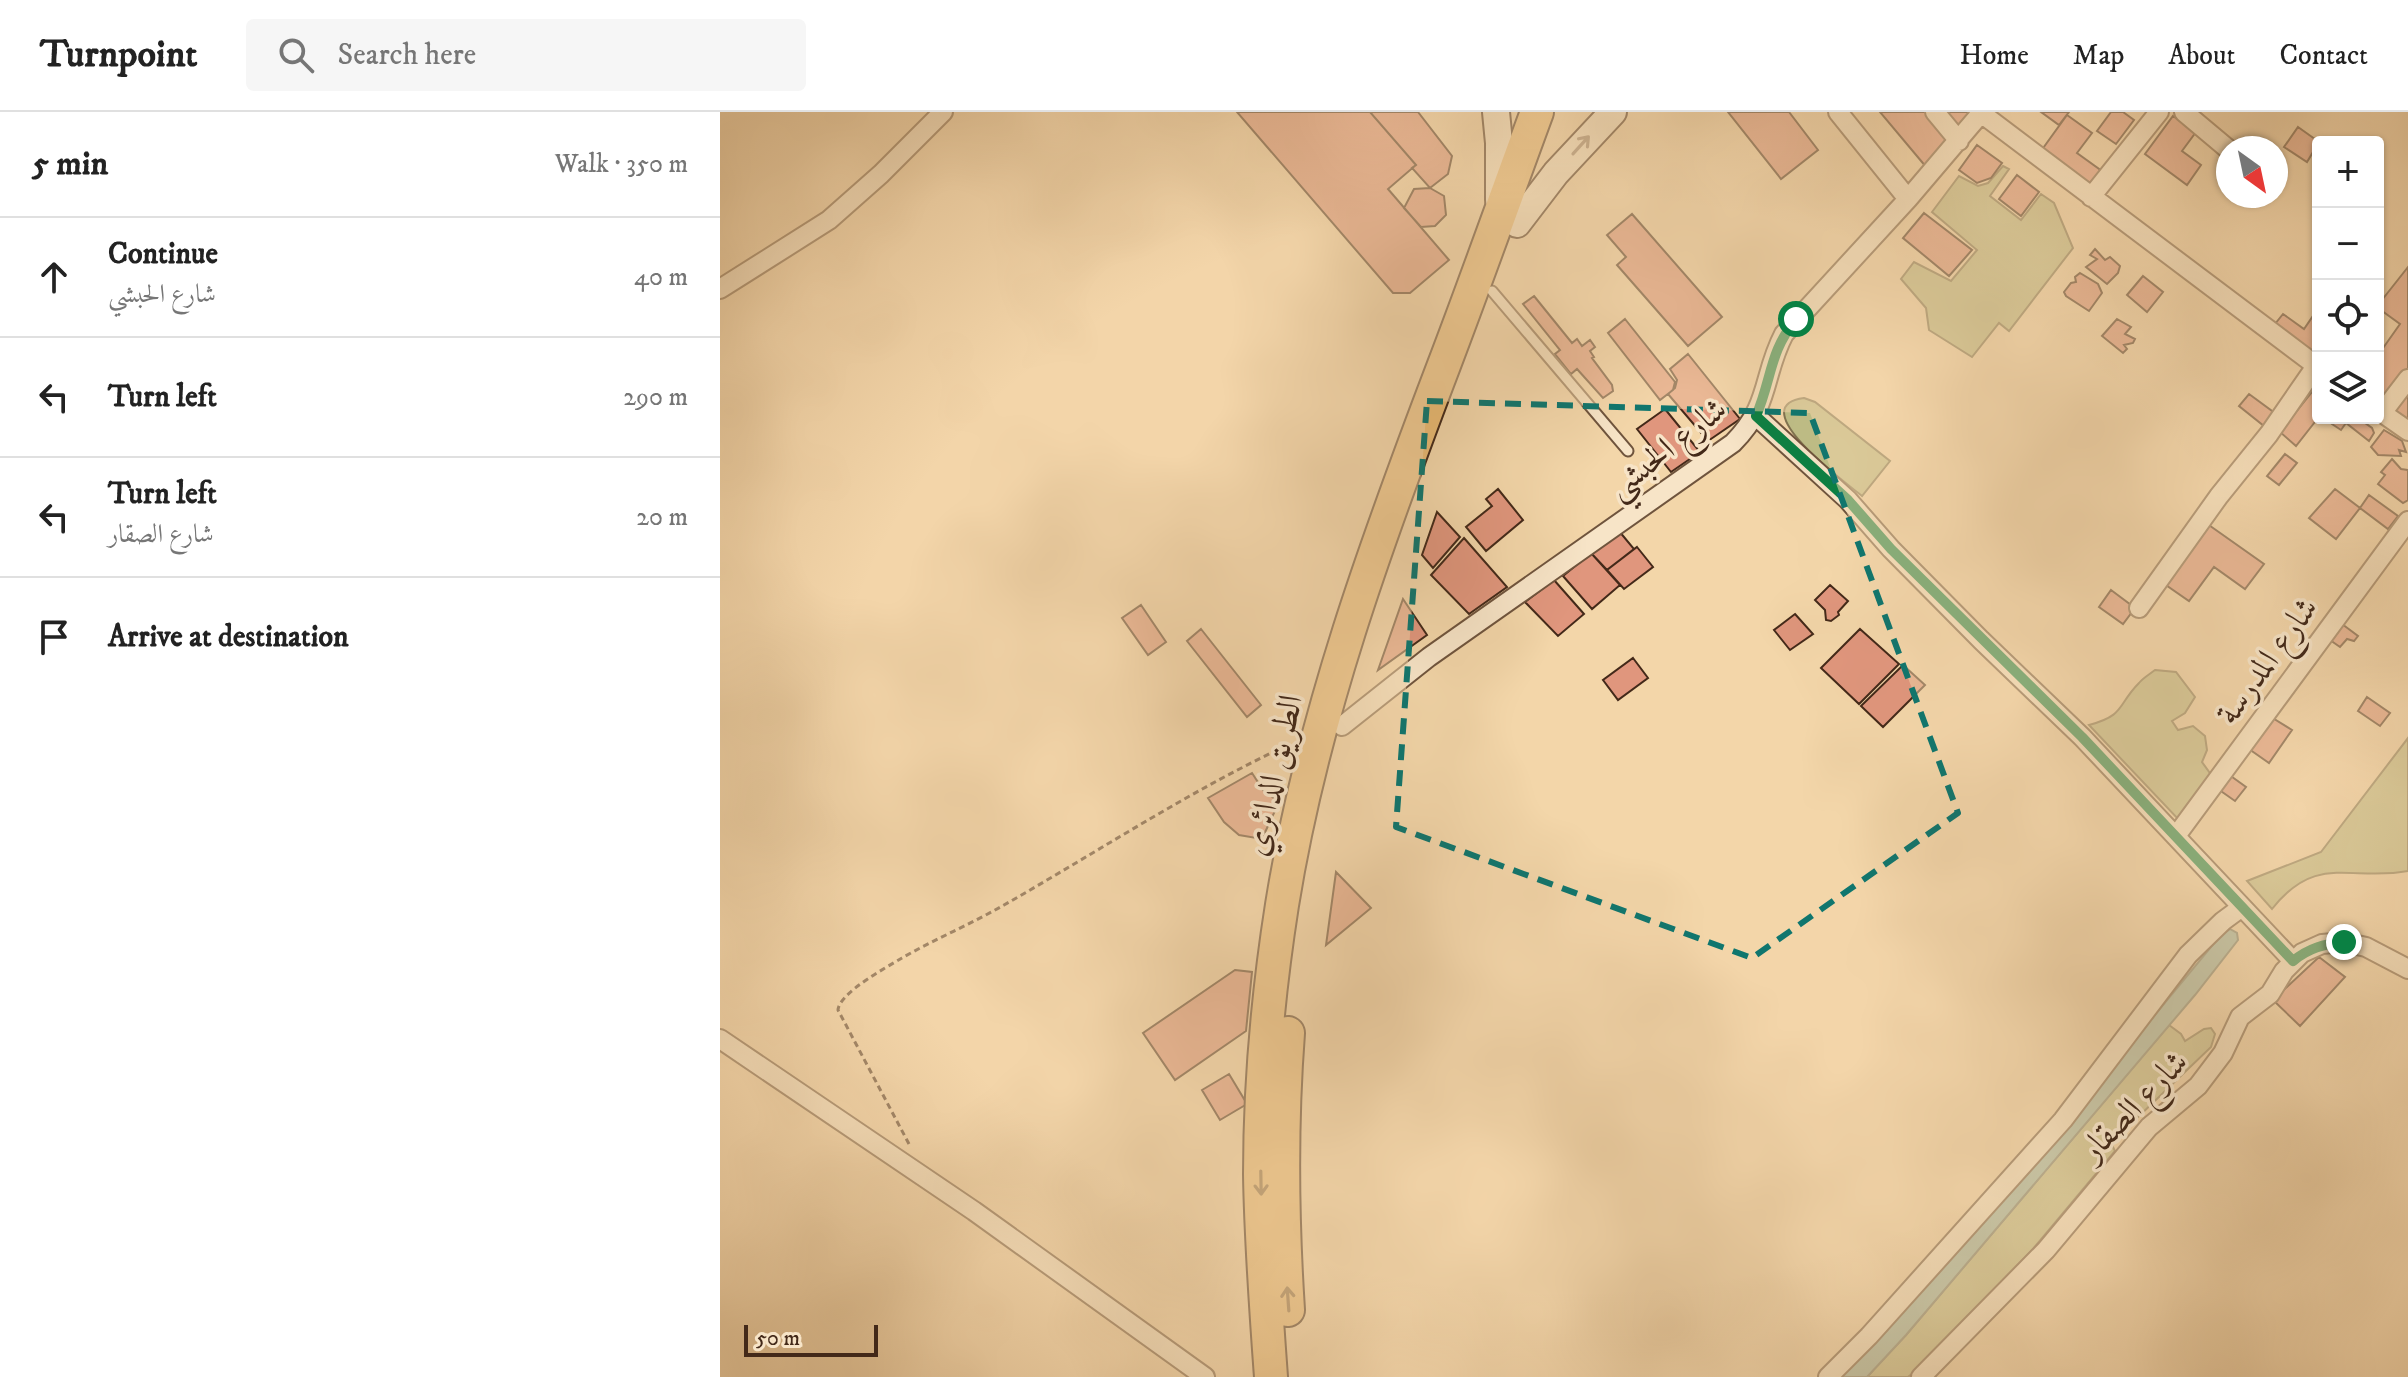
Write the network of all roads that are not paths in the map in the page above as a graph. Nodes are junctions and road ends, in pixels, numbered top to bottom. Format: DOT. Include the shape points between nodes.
graph roads {
  1 [pos="943,112"];
  2 [pos="1496,112"];
  3 [pos="1537,112"];
  4 [pos="1558,112"];
  5 [pos="1613,112"];
  6 [pos="1838,112"];
  7 [pos="1935,112"];
  8 [pos="2159,112"];
  9 [pos="2184,112"];
  10 [pos="1982,113"];
  11 [pos="2216,139"];
  12 [pos="1959,141"];
  13 [pos="2091,197"];
  14 [pos="1908,199"];
  15 [pos="1508,221"];
  16 [pos="720,289"];
  17 [pos="1492,291"];
  18 [pos="2312,363"];
  19 [pos="2312,374"];
  20 [pos="2408,379"];
  21 [pos="2384,406"];
  22 [pos="2384,414"];
  23 [pos="1756,416"];
  24 [pos="2408,431"];
  25 [pos="1628,451"];
  26 [pos="2408,521"];
  27 [pos="2139,608"];
  28 [pos="1331,728"];
  29 [pos="2176,836"];
  30 [pos="2242,907"];
  31 [pos="2293,961"];
  32 [pos="2406,963"];
  33 [pos="720,1039"];
  34 [pos="1205,1377"];
  35 [pos="1271,1377"];
  36 [pos="1293,1377"];
  37 [pos="1828,1377"];
  38 [pos="1921,1377"];
  1 -- 16 [label="street" via="829,220"];
  2 -- 15 [label="main road"];
  3 -- 15 [label="highway"];
  4 -- 15 [label="highway"];
  15 -- 5 [label="main road, one-way"];
  6 -- 14 [label="street"];
  7 -- 12 [label="street"];
  8 -- 13 [label="street"];
  9 -- 11 [label="street"];
  10 -- 12 [label="street, شارع الحبشي"];
  10 -- 13 [label="street"];
  12 -- 14 [label="street, شارع الحبشي"];
  13 -- 18 [label="street"];
  14 -- 23 [label="street, شارع الحبشي" via="1784,334"];
  15 -- 17 [label="highway, الطريق الدائري"];
  15 -- 28 [label="highway, الطريق الدائري" via="1381,534"];
  17 -- 25 [label="lane"];
  17 -- 28 [label="highway, الطريق الدائري"];
  19 -- 27 [label="street"];
  20 -- 21 [label="street"];
  22 -- 24 [label="street"];
  23 -- 28 [label="street, شارع الحبشي" via="1733,443"];
  23 -- 29 [label="street" via="1848,500"];
  26 -- 29 [label="street, شارع المدرسة"];
  28 -- 35 [label="highway, الطريق الدائري, one-way" via="1282,905 1270,994 1260,1172"];
  36 -- 28 [label="highway, الطريق الدائري, one-way" via="1284,1245 1288,1035"];
  29 -- 30 [label="street"];
  30 -- 31 [label="street"];
  30 -- 37 [label="street" via="2188,955 2063,1120"];
  31 -- 32 [label="street, شارع الصقار" via="2322,944 2344,942"];
  31 -- 38 [label="street, شارع الصقار" via="2270,994 2240,1017 2223,1053 2198,1086 2149,1127 2046,1250"];
  33 -- 34 [label="street" via="974,1211"];
}
